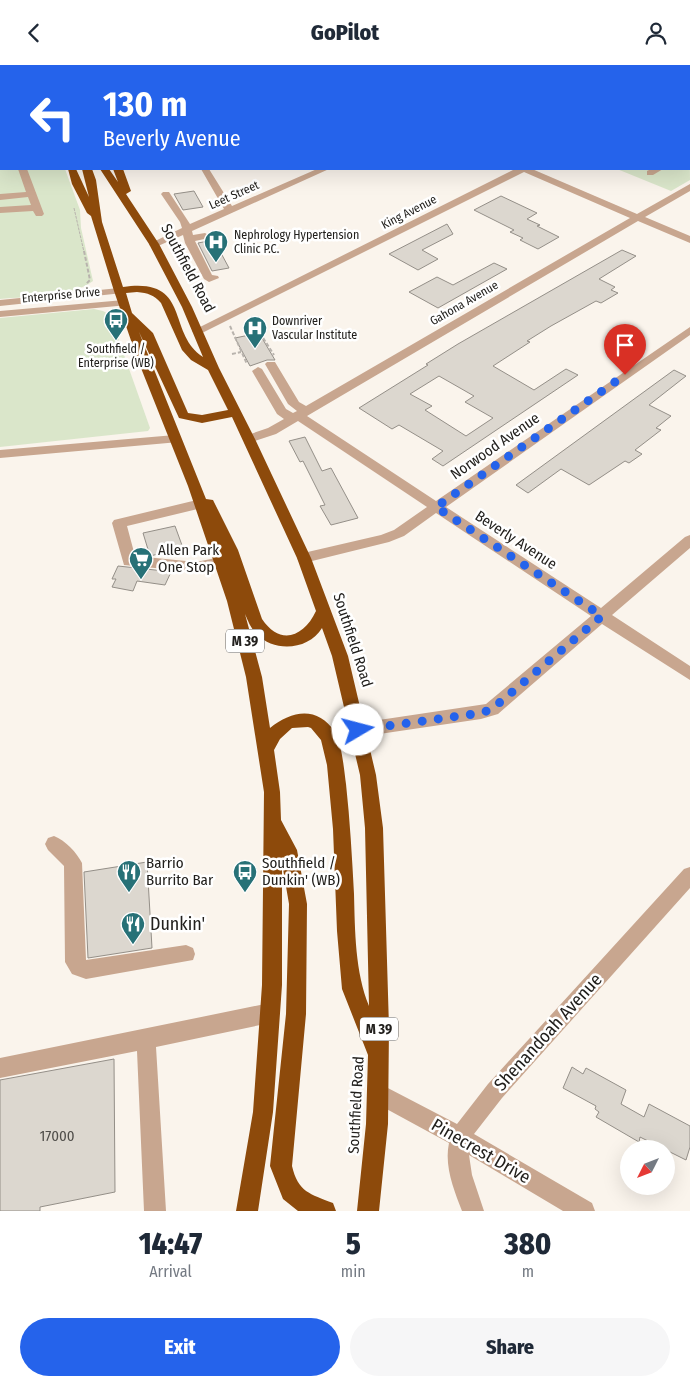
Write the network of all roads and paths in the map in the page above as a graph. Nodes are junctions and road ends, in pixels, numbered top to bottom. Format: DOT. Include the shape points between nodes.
graph roads {
  1 [pos="22,170"];
  2 [pos="72,170"];
  3 [pos="87,170"];
  4 [pos="106,170"];
  5 [pos="118,170"];
  6 [pos="206,170"];
  7 [pos="322,170"];
  8 [pos="522,170"];
  9 [pos="526,170"];
  10 [pos="690,187"];
  11 [pos="32,194"];
  12 [pos="166,194"];
  13 [pos="0,197"];
  14 [pos="72,202"];
  15 [pos="0,211"];
  16 [pos="134,211"];
  17 [pos="230,211"];
  18 [pos="637,218"];
  19 [pos="97,222"];
  20 [pos="189,235"];
  21 [pos="205,236"];
  22 [pos="690,241"];
  23 [pos="154,244"];
  24 [pos="214,278"];
  25 [pos="81,285"];
  26 [pos="120,291"];
  27 [pos="0,303"];
  28 [pos="125,307"];
  29 [pos="0,314"];
  30 [pos="229,325"];
  31 [pos="198,331"];
  32 [pos="690,331"];
  33 [pos="260,333"];
  34 [pos="241,352"];
  35 [pos="232,354"];
  36 [pos="274,362"];
  37 [pos="213,368"];
  38 [pos="253,369"];
  39 [pos="234,413"];
  40 [pos="299,416"];
  41 [pos="174,439"];
  42 [pos="249,439"];
  43 [pos="0,454"];
  44 [pos="195,486"];
  45 [pos="201,504"];
  46 [pos="436,507"];
  47 [pos="690,540"];
  48 [pos="304,558"];
  49 [pos="221,562"];
  50 [pos="324,610"];
  51 [pos="602,616"];
  52 [pos="690,674"];
  53 [pos="358,730"];
  54 [pos="265,750"];
  55 [pos="272,821"];
  56 [pos="54,844"];
  57 [pos="690,875"];
  58 [pos="186,954"];
  59 [pos="270,1013"];
  60 [pos="146,1039"];
  61 [pos="378,1055"];
  62 [pos="0,1068"];
  63 [pos="377,1093"];
  64 [pos="461,1138"];
  65 [pos="155,1211"];
  66 [pos="247,1211"];
  67 [pos="325,1211"];
  68 [pos="368,1211"];
  69 [pos="473,1211"];
  70 [pos="584,1211"];
  1 -- 11 [label="street"];
  2 -- 19 [label="highway, M 39"];
  3 -- 19 [label="highway, M 39"];
  4 -- 16 [label="highway, Southfield Road / M 39"];
  5 -- 16 [label="highway, Southfield Road / M 39"];
  6 -- 17 [label="street"];
  7 -- 17 [label="street, Leet Street"];
  8 -- 31 [label="street, King Avenue"];
  9 -- 18 [label="street"];
  10 -- 18 [label="street, Gahona Avenue"];
  11 -- 13 [label="street"];
  11 -- 15 [label="street" via="38,211"];
  12 -- 20 [label="street"];
  14 -- 25 [label="path" via="90,274 88,283"];
  16 -- 23 [label="highway, Southfield Road / M 39"];
  17 -- 20 [label="street, Leet Street"];
  18 -- 22 [label="street"];
  18 -- 40 [label="street, Gahona Avenue"];
  19 -- 26 [label="highway, M 39"];
  20 -- 21 [label="street"];
  20 -- 23 [label="street, Leet Street"];
  20 -- 24 [label="street" via="210,279"];
  23 -- 31 [label="highway, Southfield Road / M 39"];
  26 -- 27 [label="street, Enterprise Drive"];
  26 -- 28 [label="highway, M 39"];
  26 -- 37 [label="highway" via="148,287 161,294 188,352"];
  28 -- 29 [label="street, Enterprise Drive"];
  28 -- 39 [label="highway" via="147,333 182,415 201,420"];
  28 -- 41 [label="highway, M 39"];
  30 -- 34 [label="path"];
  31 -- 37 [label="highway, Southfield Road / M 39"];
  32 -- 46 [label="street, Norwood Avenue"];
  33 -- 36 [label="path"];
  34 -- 35 [label="path"];
  34 -- 38 [label="path"];
  36 -- 40 [label="street"];
  37 -- 39 [label="highway, Southfield Road / M 39"];
  38 -- 40 [label="street" via="281,411"];
  39 -- 42 [label="highway, Southfield Road / M 39"];
  40 -- 42 [label="street, Gahona Avenue"];
  40 -- 46 [label="street, Beverly Avenue"];
  41 -- 43 [label="street"];
  41 -- 44 [label="highway, M 39"];
  42 -- 48 [label="highway, Southfield Road / M 39"];
  44 -- 45 [label="highway, M 39"];
  44 -- 50 [label="highway" via="226,537 253,615 263,633 275,640 298,640 316,627"];
  45 -- 49 [label="highway, M 39"];
  45 -- 49 [label="street" via="119,523 129,561 196,567"];
  46 -- 48 [label="street, Norwood Avenue" via="390,537"];
  46 -- 51 [label="street, Beverly Avenue"];
  47 -- 51 [label="street"];
  48 -- 50 [label="highway, Southfield Road / M 39"];
  49 -- 54 [label="highway, M 39" via="254,677"];
  50 -- 53 [label="highway, Southfield Road / M 39" via="340,655"];
  51 -- 52 [label="street, Beverly Avenue"];
  51 -- 53 [label="street" via="492,709"];
  53 -- 61 [label="highway, Southfield Road / M 39" via="368,775 374,828"];
  54 -- 55 [label="highway, M 39" via="272,791"];
  54 -- 61 [label="highway" via="274,734 294,721 316,723 329,737 342,829 352,989"];
  55 -- 59 [label="highway, M 39" via="274,902"];
  55 -- 67 [label="highway" via="288,849 298,904 296,1014 281,1166 290,1193"];
  56 -- 58 [label="street" via="73,863 75,963 79,967 86,970"];
  57 -- 64 [label="street, Shenandoah Avenue" via="495,1091"];
  59 -- 60 [label="street"];
  59 -- 66 [label="highway, M 39" via="262,1112"];
  60 -- 62 [label="street"];
  60 -- 65 [label="street"];
  61 -- 63 [label="highway, Southfield Road / M 39"];
  63 -- 64 [label="street, Pinecrest Drive"];
  63 -- 68 [label="highway, Southfield Road / M 39"];
  64 -- 69 [label="street" via="460,1168"];
  64 -- 70 [label="street, Pinecrest Drive"];
}
